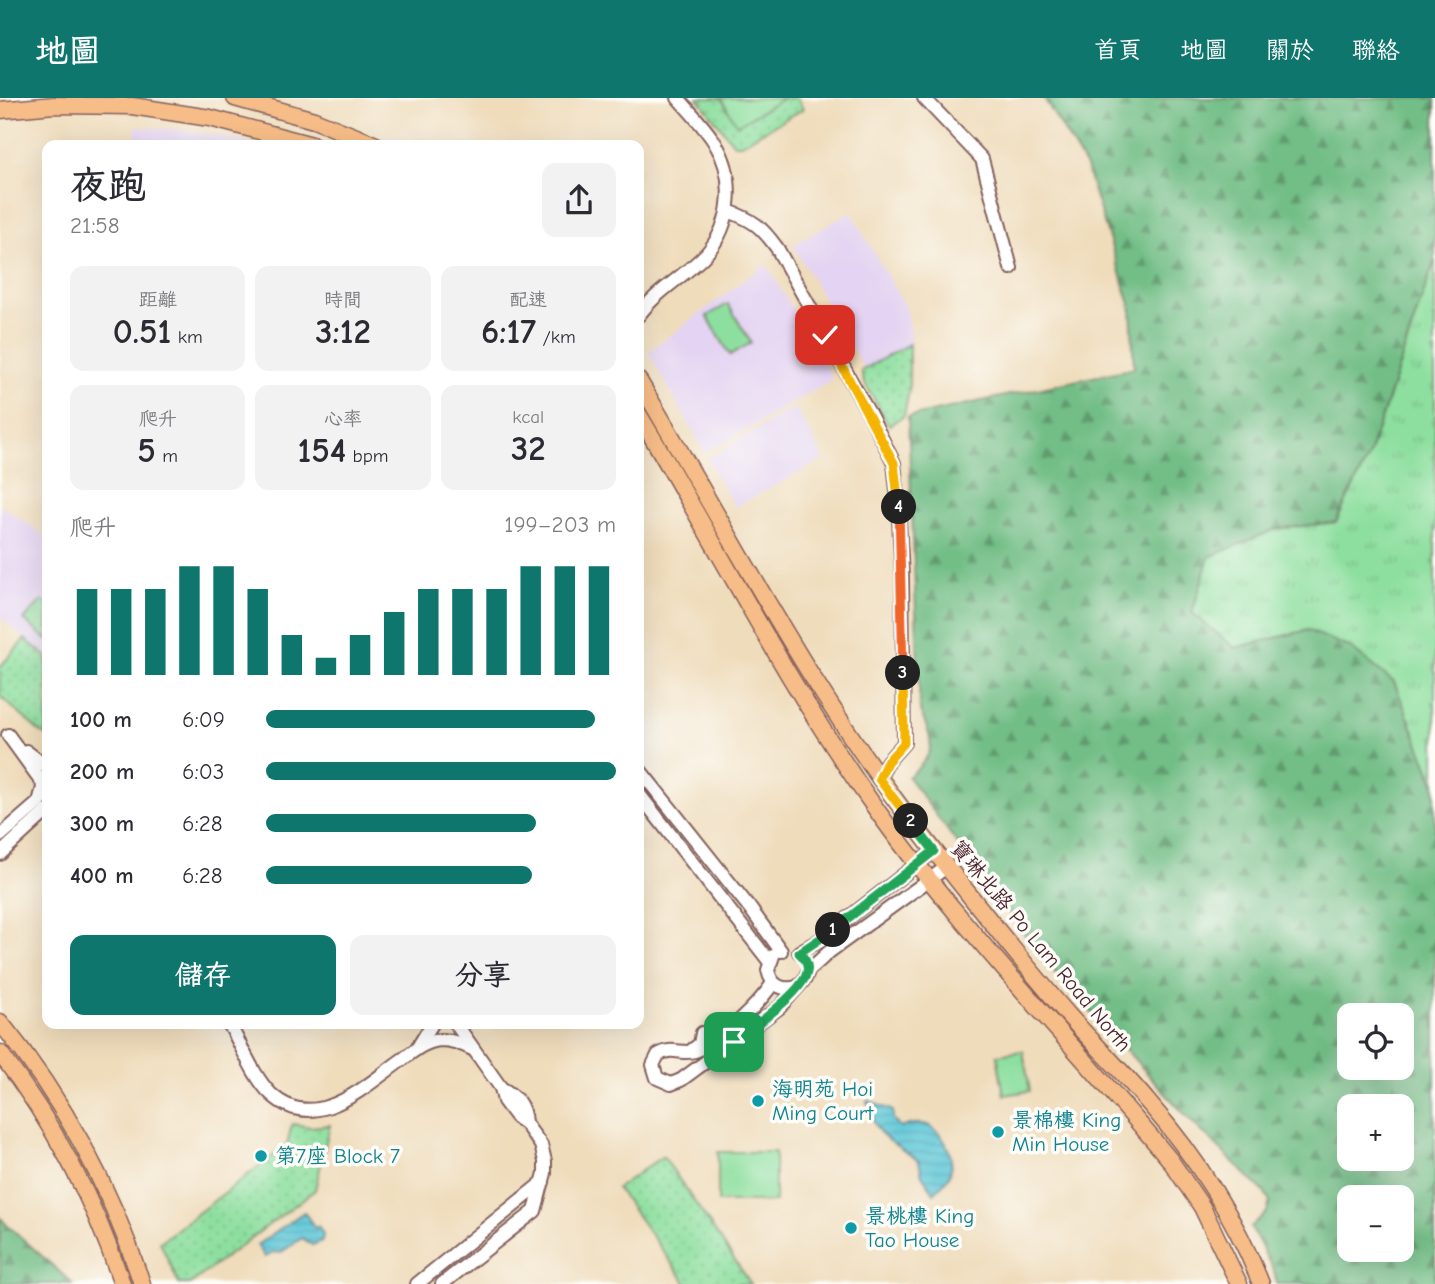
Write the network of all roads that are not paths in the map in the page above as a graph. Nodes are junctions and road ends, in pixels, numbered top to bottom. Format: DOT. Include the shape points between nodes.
graph roads {
  1 [pos="235,98"];
  2 [pos="678,98"];
  3 [pos="924,98"];
  4 [pos="0,110"];
  5 [pos="293,140"];
  6 [pos="364,140"];
  7 [pos="728,211"];
  8 [pos="1011,268"];
  9 [pos="644,304"];
  10 [pos="644,390"];
  11 [pos="644,424"];
  12 [pos="4,731"];
  13 [pos="42,763"];
  14 [pos="644,775"];
  15 [pos="879,779"];
  16 [pos="42,786"];
  17 [pos="644,800"];
  18 [pos="42,805"];
  19 [pos="42,806"];
  20 [pos="0,835"];
  21 [pos="934,851"];
  22 [pos="0,854"];
  23 [pos="918,864"];
  24 [pos="948,866"];
  25 [pos="929,880"];
  26 [pos="781,951"];
  27 [pos="799,953"];
  28 [pos="769,961"];
  29 [pos="808,971"];
  30 [pos="773,983"];
  31 [pos="797,987"];
  32 [pos="0,1022"];
  33 [pos="232,1029"];
  34 [pos="430,1029"];
  35 [pos="460,1029"];
  36 [pos="702,1033"];
  37 [pos="418,1048"];
  38 [pos="475,1051"];
  39 [pos="689,1052"];
  40 [pos="0,1053"];
  41 [pos="543,1182"];
  42 [pos="121,1284"];
  43 [pos="142,1284"];
  44 [pos="417,1284"];
  45 [pos="442,1284"];
  46 [pos="1239,1284"];
  47 [pos="1261,1284"];
  1 -- 6 [label="main road" via="314,120"];
  2 -- 7 [label="street" via="721,155 728,180"];
  3 -- 8 [label="street" via="982,159"];
  4 -- 5 [label="main road" via="132,106 210,118"];
  7 -- 9 [label="street" via="707,252"];
  7 -- 15 [label="street" via="751,219 777,248 894,463 902,577 904,743"];
  10 -- 15 [label="main road, 寶琳北路 Po Lam Road North" via="790,644"];
  11 -- 23 [label="main road, 寶琳北路 Po Lam Road North" via="805,702"];
  12 -- 13 [label="street"];
  12 -- 16 [label="street"];
  14 -- 26 [label="street"];
  15 -- 21 [label="main road, 寶琳北路 Po Lam Road North"];
  17 -- 28 [label="street"];
  18 -- 20 [label="street"];
  19 -- 22 [label="street"];
  21 -- 23 [label="street"];
  21 -- 24 [label="main road, 寶琳北路 Po Lam Road North"];
  23 -- 25 [label="main road, 寶琳北路 Po Lam Road North"];
  23 -- 27 [label="street"];
  24 -- 25 [label="street"];
  24 -- 47 [label="main road, 寶琳北路 Po Lam Road North" via="1059,1004 1196,1162 1240,1234"];
  25 -- 29 [label="street"];
  25 -- 46 [label="main road, 寶琳北路 Po Lam Road North" via="1170,1160 1202,1207"];
  26 -- 27 [label="street"];
  26 -- 28 [label="street"];
  27 -- 29 [label="street"];
  28 -- 30 [label="street"];
  29 -- 31 [label="street"];
  30 -- 31 [label="street"];
  30 -- 39 [label="street" via="751,1011 706,1046"];
  31 -- 39 [label="street" via="780,1007 681,1080 671,1084 657,1078 653,1065 658,1055 671,1050"];
  32 -- 43 [label="main road" via="38,1072 90,1157"];
  33 -- 37 [label="street" via="264,1087 285,1104 303,1109 338,1104"];
  34 -- 37 [label="street"];
  35 -- 38 [label="street"];
  36 -- 39 [label="street" via="700,1044"];
  37 -- 38 [label="street" via="433,1041 449,1041"];
  38 -- 41 [label="street" via="501,1088 520,1103 525,1122 544,1152"];
  40 -- 42 [label="main road" via="66,1153 99,1222"];
  41 -- 44 [label="street"];
  41 -- 45 [label="street" via="536,1211"];
}
